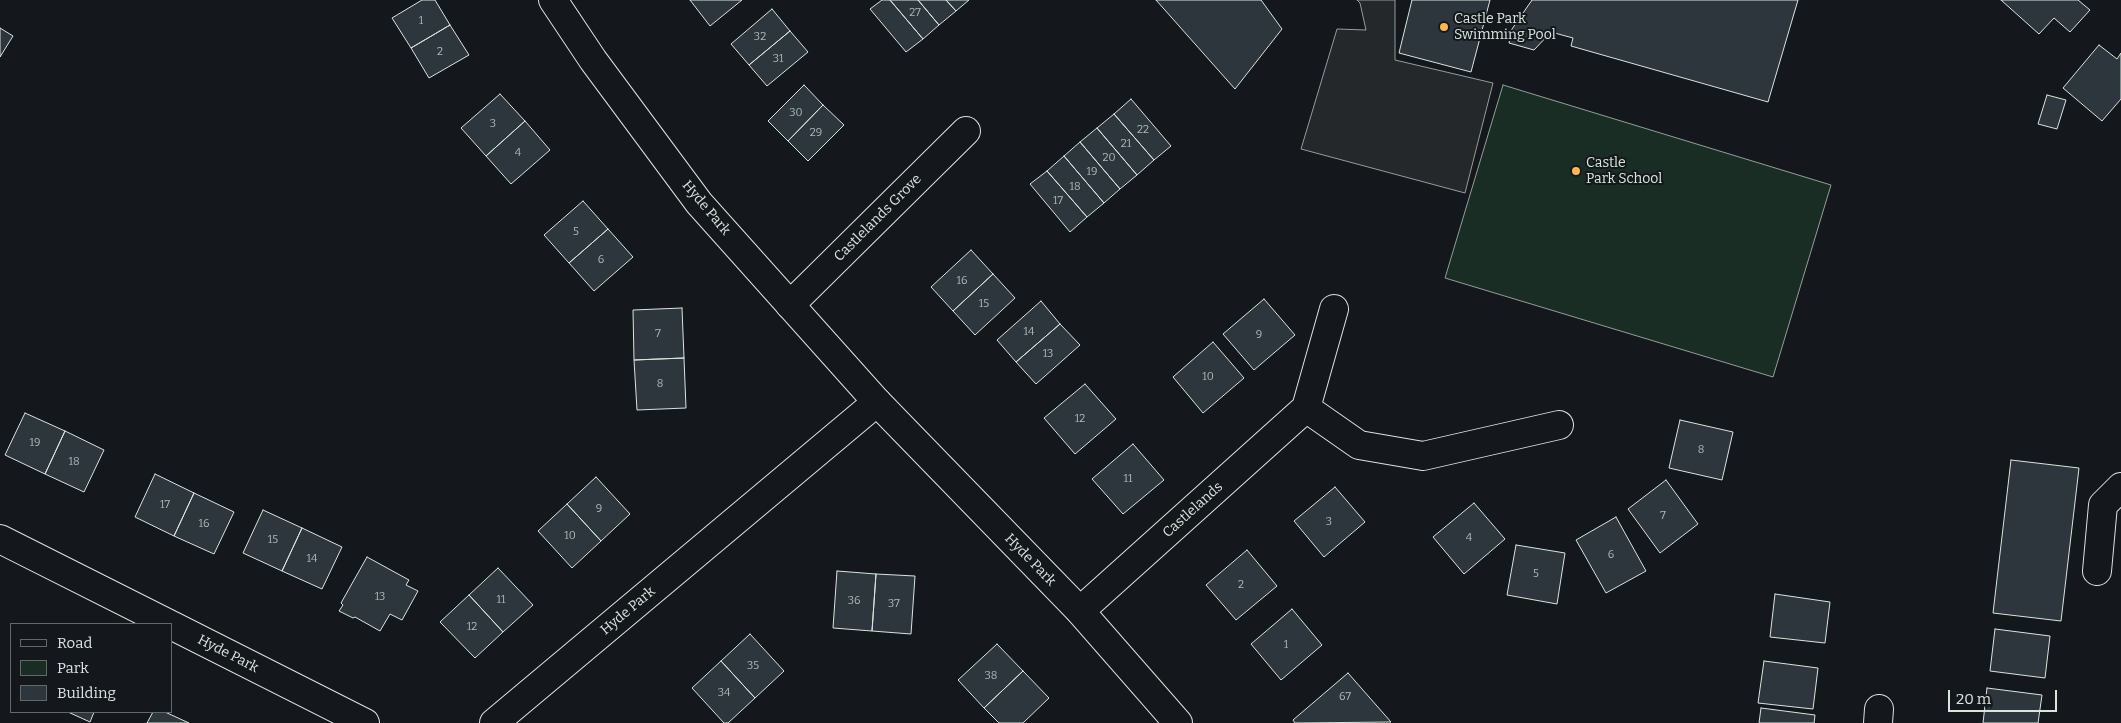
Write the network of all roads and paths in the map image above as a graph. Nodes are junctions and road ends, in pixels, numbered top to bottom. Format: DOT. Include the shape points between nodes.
graph roads {
  1 [pos="553,0"];
  2 [pos="966,130"];
  3 [pos="790,305"];
  4 [pos="1334,308"];
  5 [pos="877,402"];
  6 [pos="1306,408"];
  7 [pos="1559,425"];
  8 [pos="2121,487"];
  9 [pos="0,539"];
  10 [pos="2097,571"];
  11 [pos="1080,611"];
  12 [pos="166,623"];
  13 [pos="172,626"];
  14 [pos="365,723"];
  15 [pos="494,723"];
  16 [pos="1178,723"];
  1 -- 3 [label="street, Hyde Park" via="699,203"];
  2 -- 3 [label="street, Castlelands Grove"];
  3 -- 5 [label="street, Hyde Park"];
  4 -- 6 [label="street"];
  5 -- 11 [label="street, Hyde Park"];
  5 -- 15 [label="street, Hyde Park"];
  6 -- 7 [label="street" via="1359,445 1423,456"];
  6 -- 11 [label="street, Castlelands"];
  8 -- 10 [label="street" via="2103,505"];
  9 -- 12 [label="street, Hyde Park"];
  11 -- 16 [label="street, Hyde Park"];
  13 -- 14 [label="street, Hyde Park"];
}
